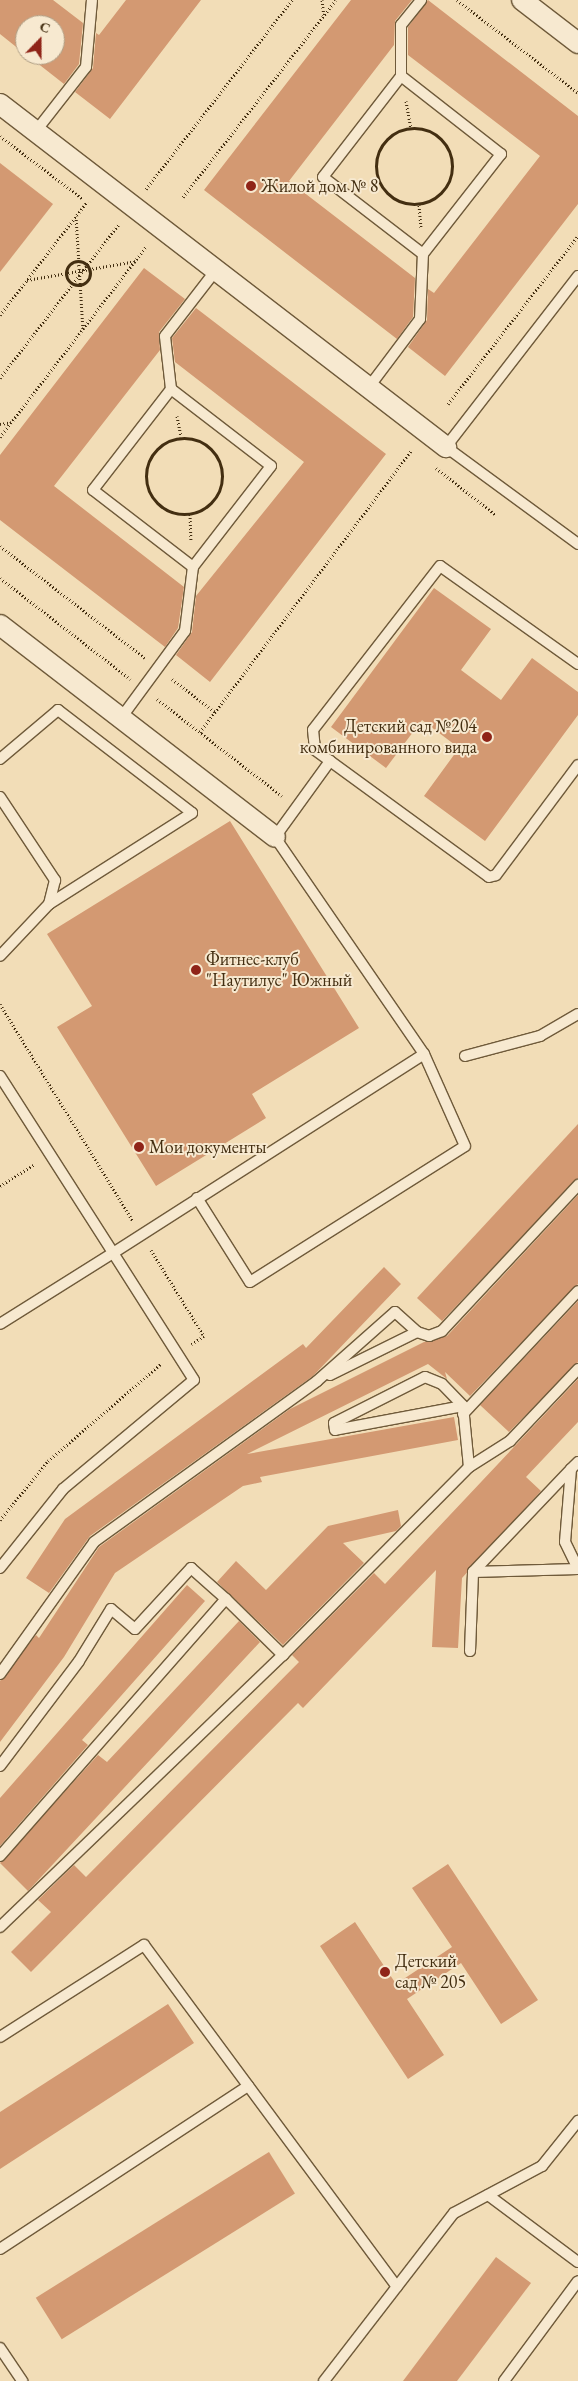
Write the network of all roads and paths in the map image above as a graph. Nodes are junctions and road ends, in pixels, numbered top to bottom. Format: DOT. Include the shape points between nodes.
graph roads {
  1 [pos="92,0"];
  2 [pos="322,0"];
  3 [pos="336,0"];
  4 [pos="421,0"];
  5 [pos="457,0"];
  6 [pos="522,0"];
  7 [pos="324,16"];
  8 [pos="578,42"];
  9 [pos="401,76"];
  10 [pos="578,92"];
  11 [pos="0,104"];
  12 [pos="36,131"];
  13 [pos="375,171"];
  14 [pos="183,197"];
  15 [pos="87,202"];
  16 [pos="76,215"];
  17 [pos="578,236"];
  18 [pos="146,247"];
  19 [pos="423,254"];
  20 [pos="136,261"];
  21 [pos="80,262"];
  22 [pos="89,269"];
  23 [pos="80,270"];
  24 [pos="216,270"];
  25 [pos="66,273"];
  26 [pos="578,276"];
  27 [pos="26,280"];
  28 [pos="81,285"];
  29 [pos="0,315"];
  30 [pos="83,329"];
  31 [pos="369,387"];
  32 [pos="171,389"];
  33 [pos="448,404"];
  34 [pos="12,422"];
  35 [pos="0,424"];
  36 [pos="0,437"];
  37 [pos="446,447"];
  38 [pos="412,450"];
  39 [pos="146,481"];
  40 [pos="578,544"];
  41 [pos="0,546"];
  42 [pos="193,567"];
  43 [pos="0,625"];
  44 [pos="576,659"];
  45 [pos="158,668"];
  46 [pos="215,712"];
  47 [pos="120,718"];
  48 [pos="200,732"];
  49 [pos="0,759"];
  50 [pos="330,761"];
  51 [pos="578,765"];
  52 [pos="0,797"];
  53 [pos="275,837"];
  54 [pos="49,904"];
  55 [pos="0,956"];
  56 [pos="0,1004"];
  57 [pos="578,1014"];
  58 [pos="424,1054"];
  59 [pos="465,1056"];
  60 [pos="0,1076"];
  61 [pos="48,1156"];
  62 [pos="34,1165"];
  63 [pos="39,1173"];
  64 [pos="578,1185"];
  65 [pos="0,1186"];
  66 [pos="197,1198"];
  67 [pos="142,1234"];
  68 [pos="113,1253"];
  69 [pos="578,1291"];
  70 [pos="0,1324"];
  71 [pos="417,1332"];
  72 [pos="158,1353"];
  73 [pos="177,1353"];
  74 [pos="163,1362"];
  75 [pos="578,1369"];
  76 [pos="318,1381"];
  77 [pos="463,1410"];
  78 [pos="574,1465"];
  79 [pos="469,1467"];
  80 [pos="0,1520"];
  81 [pos="0,1568"];
  82 [pos="578,1568"];
  83 [pos="473,1572"];
  84 [pos="226,1600"];
  85 [pos="470,1651"];
  86 [pos="283,1655"];
  87 [pos="0,1674"];
  88 [pos="0,1766"];
  89 [pos="0,1856"];
  90 [pos="0,1926"];
  91 [pos="0,2036"];
  92 [pos="248,2086"];
  93 [pos="578,2121"];
  94 [pos="488,2195"];
  95 [pos="0,2249"];
  96 [pos="578,2262"];
  97 [pos="578,2281"];
  98 [pos="397,2287"];
  99 [pos="0,2348"];
  100 [pos="22,2381"];
  101 [pos="324,2381"];
  102 [pos="504,2381"];
  1 -- 12 [label="lane" via="86,67"];
  2 -- 7 [label="path"];
  3 -- 7 [label="path"];
  4 -- 9 [label="lane" via="401,25"];
  5 -- 10 [label="path"];
  6 -- 8 [label="street"];
  7 -- 14 [label="path"];
  9 -- 19 [label="lane" via="501,154"];
  9 -- 19 [label="lane" via="323,177"];
  11 -- 12 [label="street"];
  12 -- 24 [label="street"];
  13 -- 13 [label="path" via="384,142 411,128 436,135 451,156 449,182 442,193 419,204 390,196"];
  15 -- 16 [label="path"];
  16 -- 21 [label="path"];
  16 -- 27 [label="path"];
  17 -- 33 [label="path"];
  18 -- 20 [label="path"];
  19 -- 31 [label="lane" via="420,319"];
  20 -- 22 [label="path"];
  20 -- 30 [label="path"];
  21 -- 22 [label="path"];
  21 -- 23 [label="path"];
  21 -- 25 [label="path" via="70,264"];
  22 -- 23 [label="path"];
  22 -- 28 [label="path" via="88,280"];
  23 -- 25 [label="path"];
  23 -- 28 [label="path"];
  24 -- 31 [label="street"];
  24 -- 32 [label="lane" via="165,336"];
  25 -- 27 [label="path"];
  25 -- 28 [label="path" via="71,283"];
  26 -- 37 [label="lane"];
  27 -- 29 [label="path"];
  28 -- 30 [label="path"];
  30 -- 34 [label="path"];
  31 -- 37 [label="street"];
  32 -- 42 [label="lane" via="94,490"];
  32 -- 42 [label="lane" via="271,466"];
  34 -- 35 [label="path"];
  34 -- 36 [label="path"];
  37 -- 40 [label="lane"];
  38 -- 46 [label="path"];
  39 -- 39 [label="path" via="146,468 158,448 181,437 206,444 221,466 223,479 212,503 190,514 177,514 156,502"];
  41 -- 45 [label="path"];
  42 -- 45 [label="lane" via="185,630"];
  43 -- 47 [label="street"];
  44 -- 50 [label="lane" via="440,566 313,730 315,750"];
  45 -- 46 [label="path"];
  45 -- 47 [label="lane"];
  46 -- 48 [label="path"];
  47 -- 53 [label="street"];
  49 -- 54 [label="lane" via="58,710 192,813"];
  50 -- 51 [label="lane" via="489,877 496,874"];
  50 -- 53 [label="lane"];
  52 -- 54 [label="lane" via="55,880"];
  53 -- 58 [label="lane"];
  54 -- 55 [label="lane"];
  56 -- 67 [label="path"];
  57 -- 59 [label="lane" via="540,1036"];
  58 -- 66 [label="lane"];
  58 -- 66 [label="lane" via="465,1146 250,1282"];
  60 -- 61 [label="lane"];
  61 -- 62 [label="path"];
  61 -- 68 [label="lane"];
  62 -- 63 [label="path"];
  62 -- 65 [label="path"];
  64 -- 71 [label="lane" via="442,1331 429,1336"];
  66 -- 67 [label="lane"];
  67 -- 68 [label="lane"];
  67 -- 73 [label="path" via="204,1336"];
  68 -- 70 [label="lane"];
  68 -- 73 [label="lane"];
  69 -- 77 [label="lane"];
  71 -- 76 [label="lane"];
  71 -- 76 [label="lane" via="395,1312"];
  72 -- 74 [label="path"];
  73 -- 74 [label="path"];
  73 -- 81 [label="lane" via="194,1380 63,1489"];
  74 -- 80 [label="path" via="48,1461"];
  75 -- 79 [label="lane" via="510,1441"];
  76 -- 87 [label="lane" via="94,1542"];
  77 -- 77 [label="lane" via="442,1384 425,1377 334,1422 335,1430"];
  77 -- 79 [label="lane"];
  78 -- 82 [label="lane" via="565,1542"];
  78 -- 83 [label="lane"];
  79 -- 86 [label="lane"];
  82 -- 83 [label="lane"];
  83 -- 85 [label="lane"];
  84 -- 86 [label="lane"];
  84 -- 88 [label="lane" via="190,1568 135,1629 111,1609 79,1661"];
  84 -- 89 [label="lane"];
  86 -- 90 [label="lane"];
  91 -- 92 [label="lane" via="144,1945"];
  92 -- 95 [label="lane"];
  92 -- 98 [label="lane"];
  93 -- 94 [label="lane" via="542,2166"];
  94 -- 96 [label="lane"];
  94 -- 98 [label="lane" via="454,2213"];
  97 -- 102 [label="lane"];
  98 -- 101 [label="lane"];
  99 -- 100 [label="lane"];
}
